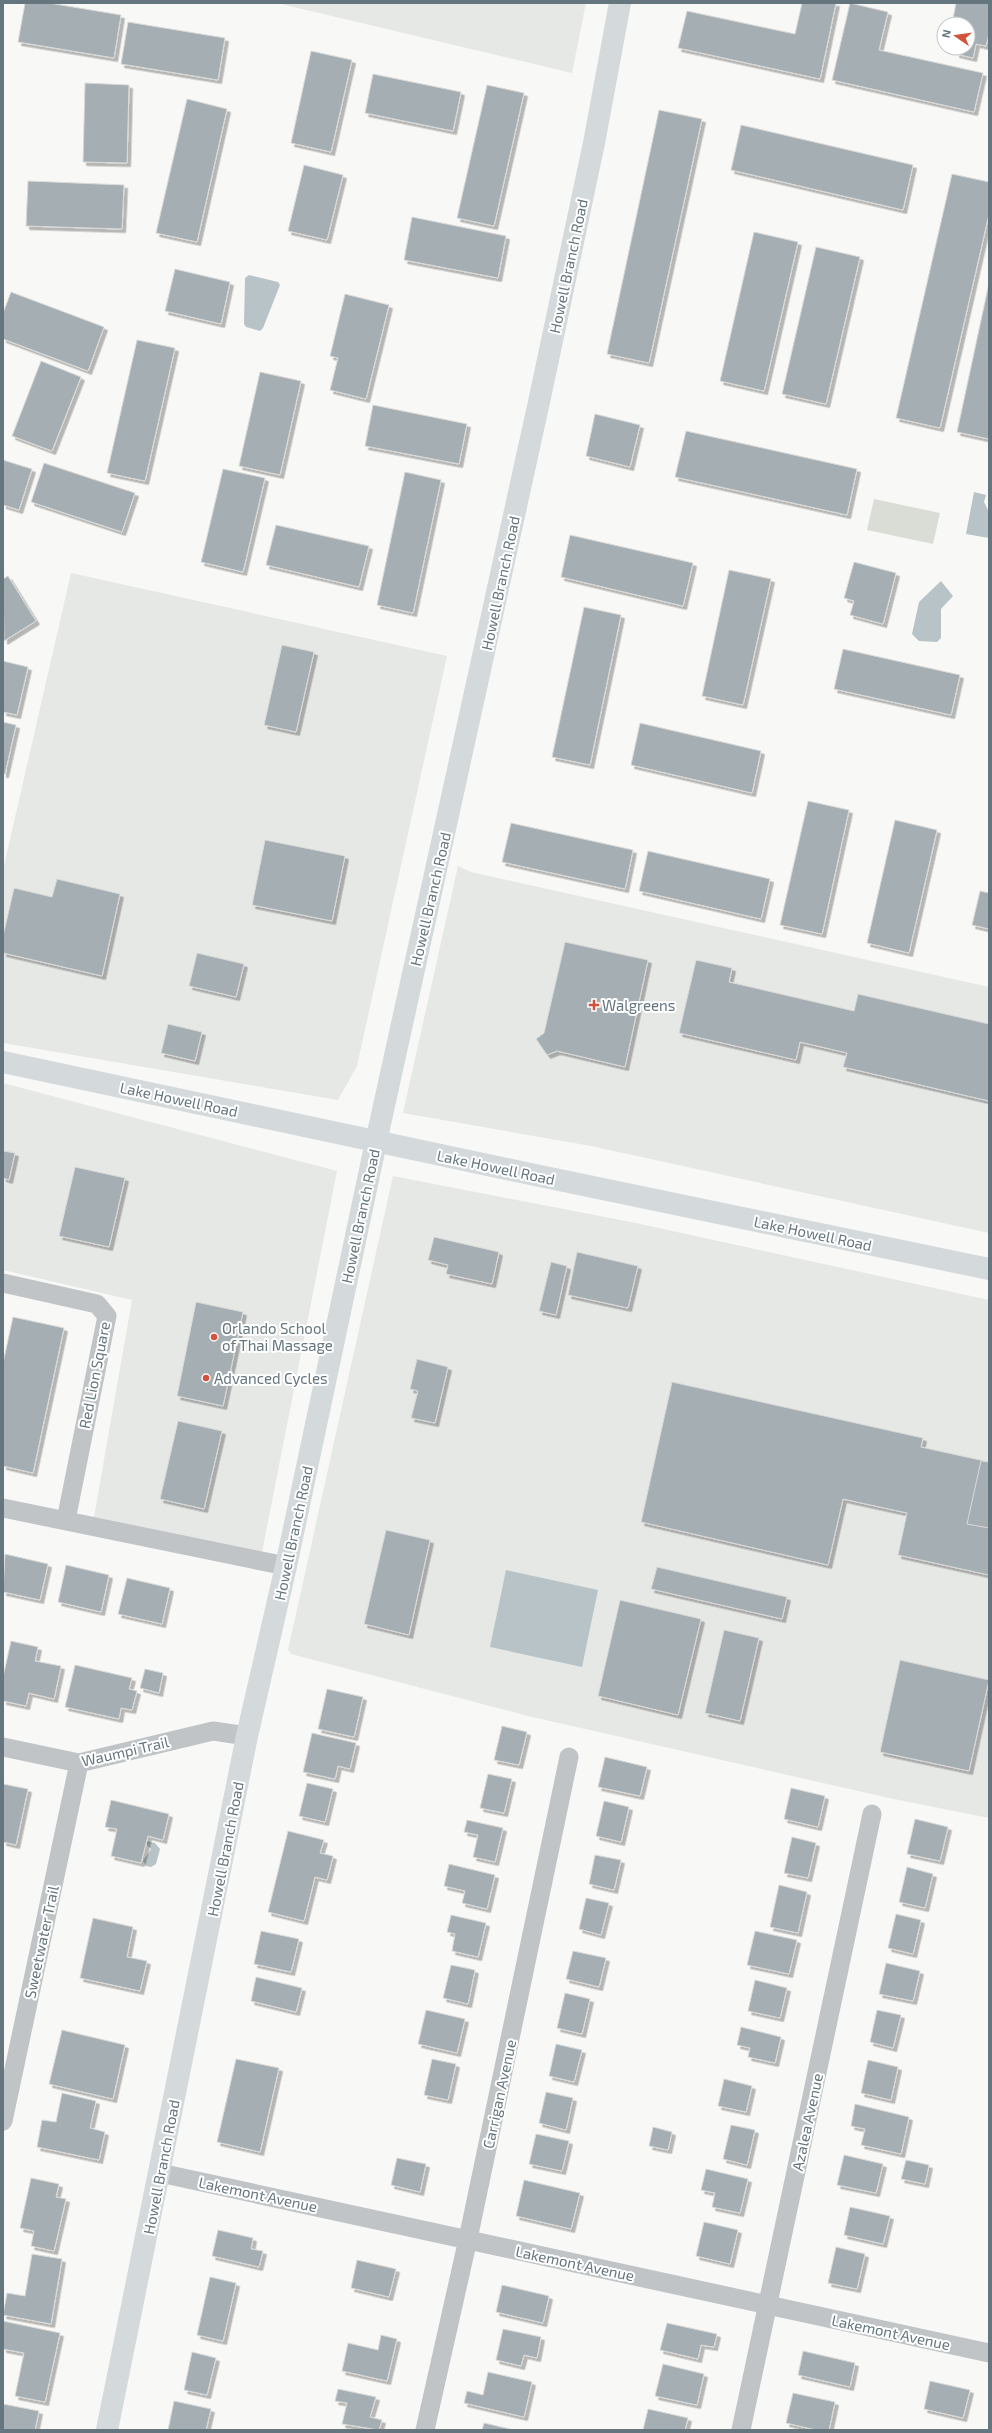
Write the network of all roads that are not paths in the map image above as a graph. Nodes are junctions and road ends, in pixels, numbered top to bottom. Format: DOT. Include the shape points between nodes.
graph roads {
  1 [pos="620,3"];
  2 [pos="3,1062"];
  3 [pos="376,1142"];
  4 [pos="989,1269"];
  5 [pos="3,1283"];
  6 [pos="3,1508"];
  7 [pos="66,1520"];
  8 [pos="286,1566"];
  9 [pos="247,1736"];
  10 [pos="3,1747"];
  11 [pos="569,1757"];
  12 [pos="79,1763"];
  13 [pos="872,1814"];
  14 [pos="3,2121"];
  15 [pos="160,2173"];
  16 [pos="468,2239"];
  17 [pos="768,2305"];
  18 [pos="989,2353"];
  19 [pos="107,2430"];
  20 [pos="425,2430"];
  21 [pos="741,2430"];
  1 -- 3 [label="main road, Howell Branch Road" via="594,143 539,402"];
  2 -- 3 [label="main road, Lake Howell Road"];
  3 -- 4 [label="main road, Lake Howell Road"];
  3 -- 8 [label="main road, Howell Branch Road"];
  5 -- 7 [label="street, Red Lion Square" via="97,1304 107,1316"];
  6 -- 7 [label="street"];
  7 -- 8 [label="street"];
  8 -- 9 [label="main road, Howell Branch Road"];
  9 -- 12 [label="street, Waumpi Trail" via="213,1731"];
  9 -- 15 [label="main road, Howell Branch Road"];
  10 -- 12 [label="street, Waumpi Trail"];
  11 -- 16 [label="street, Carrigan Avenue"];
  12 -- 14 [label="street, Sweetwater Trail"];
  13 -- 17 [label="street, Azalea Avenue"];
  15 -- 16 [label="street, Lakemont Avenue"];
  15 -- 19 [label="main road, Howell Branch Road"];
  16 -- 17 [label="street, Lakemont Avenue"];
  16 -- 20 [label="street, Carrigan Avenue"];
  17 -- 18 [label="street, Lakemont Avenue"];
  17 -- 21 [label="street, Azalea Avenue"];
}
